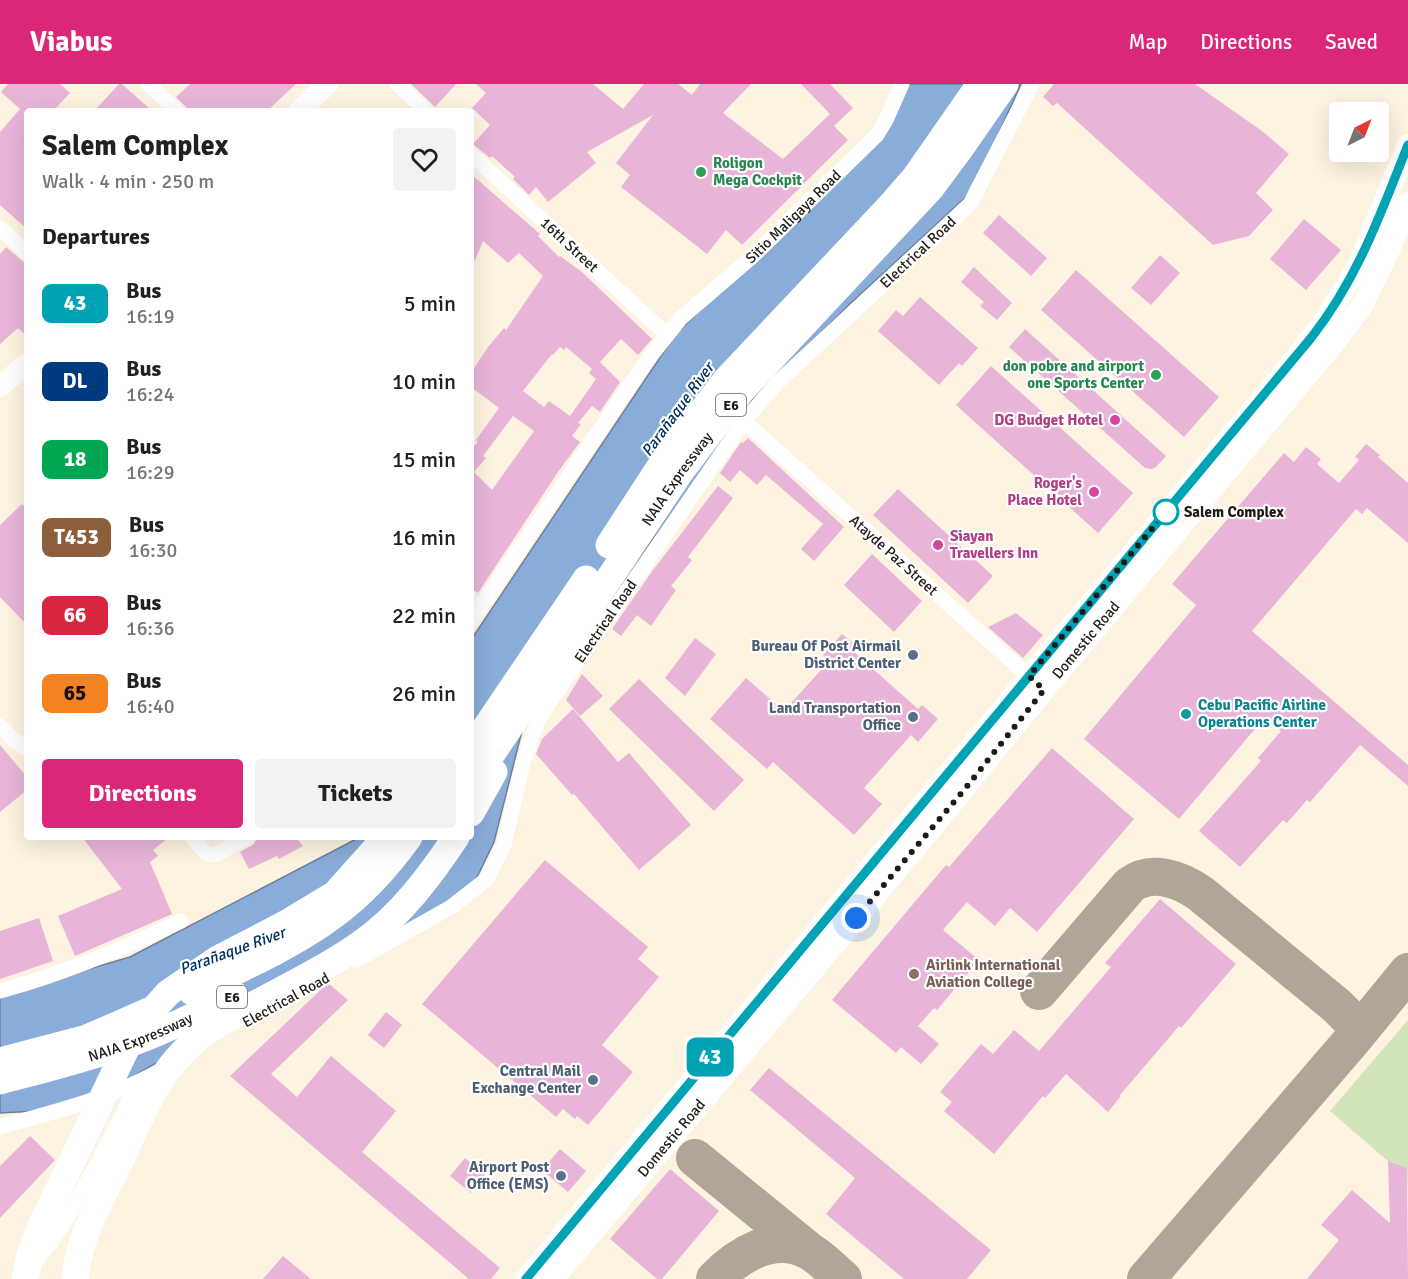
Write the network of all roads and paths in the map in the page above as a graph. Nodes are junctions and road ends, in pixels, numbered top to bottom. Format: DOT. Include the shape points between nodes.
graph roads {
  1 [pos="148,84"];
  2 [pos="328,84"];
  3 [pos="397,84"];
  4 [pos="902,84"];
  5 [pos="980,84"];
  6 [pos="1005,84"];
  7 [pos="1032,84"];
  8 [pos="174,108"];
  9 [pos="302,108"];
  10 [pos="423,108"];
  11 [pos="1408,145"];
  12 [pos="474,157"];
  13 [pos="1408,203"];
  14 [pos="0,228"];
  15 [pos="24,250"];
  16 [pos="667,334"];
  17 [pos="24,366"];
  18 [pos="0,387"];
  19 [pos="744,421"];
  20 [pos="596,564"];
  21 [pos="474,616"];
  22 [pos="1036,683"];
  23 [pos="474,712"];
  24 [pos="520,714"];
  25 [pos="0,726"];
  26 [pos="474,745"];
  27 [pos="24,746"];
  28 [pos="474,781"];
  29 [pos="474,808"];
  30 [pos="194,840"];
  31 [pos="242,840"];
  32 [pos="383,840"];
  33 [pos="406,840"];
  34 [pos="434,840"];
  35 [pos="454,840"];
  36 [pos="181,921"];
  37 [pos="0,991"];
  38 [pos="0,1061"];
  39 [pos="0,1081"];
  40 [pos="137,1084"];
  41 [pos="0,1127"];
  42 [pos="18,1279"];
  43 [pos="25,1279"];
  44 [pos="75,1279"];
  45 [pos="526,1279"];
  46 [pos="553,1279"];
  1 -- 8 [label="street"];
  2 -- 9 [label="main road"];
  3 -- 10 [label="street"];
  4 -- 16 [label="street, Sitio Maligaya Road" via="877,135"];
  5 -- 20 [label="highway, NAIA Expressway / E6" via="897,198 726,380 663,462"];
  6 -- 24 [label="highway, NAIA Expressway / E6" via="931,188 742,390 680,474"];
  7 -- 19 [label="street, Electrical Road" via="970,204 778,382"];
  11 -- 22 [label="main road, Domestic Road" via="1358,266 1325,320"];
  12 -- 16 [label="street, 16th Street"];
  13 -- 22 [label="main road, Domestic Road" via="1362,306 1329,349"];
  14 -- 15 [label="street"];
  16 -- 21 [label="street, Sitio Maligaya Road"];
  17 -- 18 [label="main road"];
  19 -- 22 [label="street, Atayde Paz Street"];
  19 -- 40 [label="street, Electrical Road" via="540,716 523,762 504,845 487,879 451,907"];
  20 -- 23 [label="highway" via="540,620"];
  20 -- 26 [label="highway, NAIA Expressway / E6"];
  22 -- 45 [label="main road, Domestic Road"];
  22 -- 46 [label="main road, Domestic Road" via="927,834"];
  24 -- 28 [label="highway, NAIA Expressway / E6"];
  24 -- 29 [label="highway"];
  25 -- 27 [label="street"];
  30 -- 31 [label="street" via="209,855"];
  32 -- 43 [label="highway" via="335,894 216,960 168,993 135,1030 40,1228"];
  33 -- 38 [label="highway, NAIA Expressway / E6" via="369,884 340,910 283,947 87,1038"];
  34 -- 39 [label="highway, NAIA Expressway / E6" via="386,900 346,933 283,972 134,1042"];
  35 -- 44 [label="highway" via="424,881 376,932 335,960 215,1026 176,1060 152,1097 96,1208 78,1255"];
  36 -- 37 [label="street" via="127,947"];
  40 -- 41 [label="street, Electrical Road"];
  40 -- 42 [label="street" via="110,1142 56,1237"];
}
